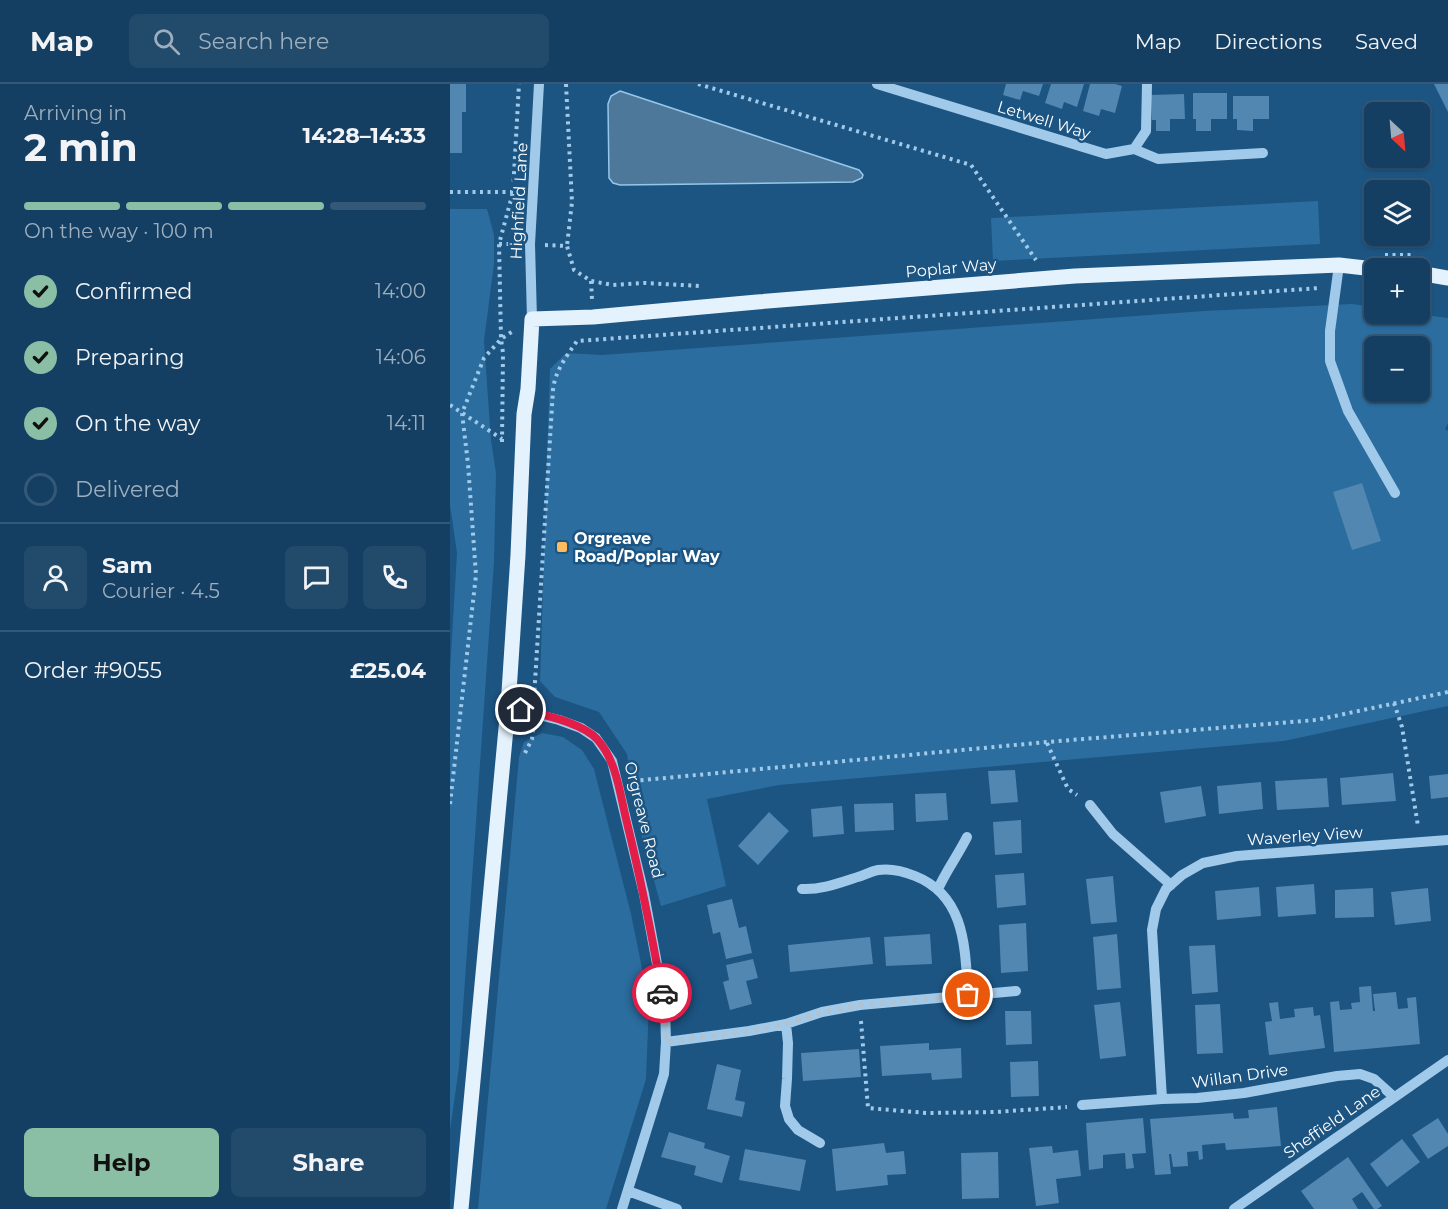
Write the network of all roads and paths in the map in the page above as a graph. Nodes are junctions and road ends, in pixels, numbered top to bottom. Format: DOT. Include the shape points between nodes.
graph roads {
  1 [pos="519,84"];
  2 [pos="539,84"];
  3 [pos="566,84"];
  4 [pos="698,84"];
  5 [pos="877,84"];
  6 [pos="1146,84"];
  7 [pos="1134,149"];
  8 [pos="1263,153"];
  9 [pos="534,190"];
  10 [pos="450,192"];
  11 [pos="513,192"];
  12 [pos="499,244"];
  13 [pos="567,246"];
  14 [pos="1339,265"];
  15 [pos="1042,268"];
  16 [pos="1364,268"];
  17 [pos="1430,275"];
  18 [pos="1448,278"];
  19 [pos="1336,287"];
  20 [pos="532,319"];
  21 [pos="450,405"];
  22 [pos="462,413"];
  23 [pos="521,463"];
  24 [pos="1395,492"];
  25 [pos="1448,692"];
  26 [pos="1394,704"];
  27 [pos="508,707"];
  28 [pos="534,712"];
  29 [pos="1047,742"];
  30 [pos="524,763"];
  31 [pos="617,782"];
  32 [pos="450,804"];
  33 [pos="1090,805"];
  34 [pos="967,837"];
  35 [pos="1448,840"];
  36 [pos="1421,842"];
  37 [pos="1171,885"];
  38 [pos="802,889"];
  39 [pos="938,889"];
  40 [pos="1016,991"];
  41 [pos="968,995"];
  42 [pos="860,1005"];
  43 [pos="786,1024"];
  44 [pos="666,1042"];
  45 [pos="1448,1060"];
  46 [pos="1394,1097"];
  47 [pos="1162,1099"];
  48 [pos="1082,1105"];
  49 [pos="820,1143"];
  50 [pos="628,1191"];
  51 [pos="461,1209"];
  52 [pos="622,1209"];
  53 [pos="677,1209"];
  54 [pos="1234,1209"];
  1 -- 11 [label="path"];
  2 -- 9 [label="street, Highfield Lane"];
  3 -- 13 [label="path" via="572,202"];
  4 -- 15 [label="path" via="971,165"];
  5 -- 7 [label="street, Letwell Way" via="1106,154"];
  6 -- 7 [label="street" via="1146,131"];
  7 -- 8 [label="street, Letwell Way" via="1158,159"];
  9 -- 11 [label="path"];
  9 -- 20 [label="street, Highfield Lane" via="530,244"];
  10 -- 11 [label="path"];
  11 -- 12 [label="path"];
  14 -- 16 [label="main road, Poplar Way"];
  14 -- 19 [label="street"];
  14 -- 20 [label="main road, Poplar Way" via="1075,276"];
  17 -- 18 [label="main road"];
  19 -- 24 [label="street" via="1329,361 1348,411"];
  19 -- 28 [label="path" via="577,341 554,378"];
  20 -- 22 [label="path" via="501,339 484,358"];
  20 -- 23 [label="main road"];
  21 -- 22 [label="path"];
  22 -- 23 [label="path" via="501,437"];
  22 -- 32 [label="path" via="476,575"];
  23 -- 27 [label="main road"];
  25 -- 26 [label="path"];
  26 -- 29 [label="path" via="1316,720"];
  26 -- 36 [label="path" via="1402,728"];
  27 -- 28 [label="street, Orgreave Road"];
  27 -- 51 [label="main road"];
  28 -- 30 [label="path" via="532,739"];
  28 -- 31 [label="street, Orgreave Road" via="581,728 596,738 612,761"];
  29 -- 31 [label="path"];
  29 -- 33 [label="path" via="1068,789"];
  31 -- 44 [label="street, Orgreave Road" via="644,894 665,1007"];
  33 -- 37 [label="street" via="1113,834"];
  34 -- 39 [label="street"];
  35 -- 36 [label="street, Waverley View"];
  36 -- 37 [label="street, Waverley View" via="1237,856 1203,863"];
  37 -- 47 [label="street, Waverley View" via="1156,909 1152,930"];
  38 -- 39 [label="street" via="830,886 879,870 900,870"];
  39 -- 41 [label="street" via="960,925"];
  40 -- 41 [label="street"];
  41 -- 42 [label="street"];
  42 -- 43 [label="street"];
  42 -- 48 [label="path" via="868,1108 938,1113"];
  43 -- 44 [label="street"];
  43 -- 49 [label="street" via="788,1079 784,1106 798,1130"];
  44 -- 50 [label="street, Orgreave Road" via="664,1074"];
  45 -- 46 [label="street, Sheffield Lane"];
  46 -- 47 [label="street, Willan Drive" via="1374,1079 1360,1074 1244,1093"];
  46 -- 54 [label="street, Sheffield Lane"];
  47 -- 48 [label="street, Willan Drive"];
  50 -- 52 [label="street, Orgreave Road"];
  50 -- 53 [label="street"];
}
